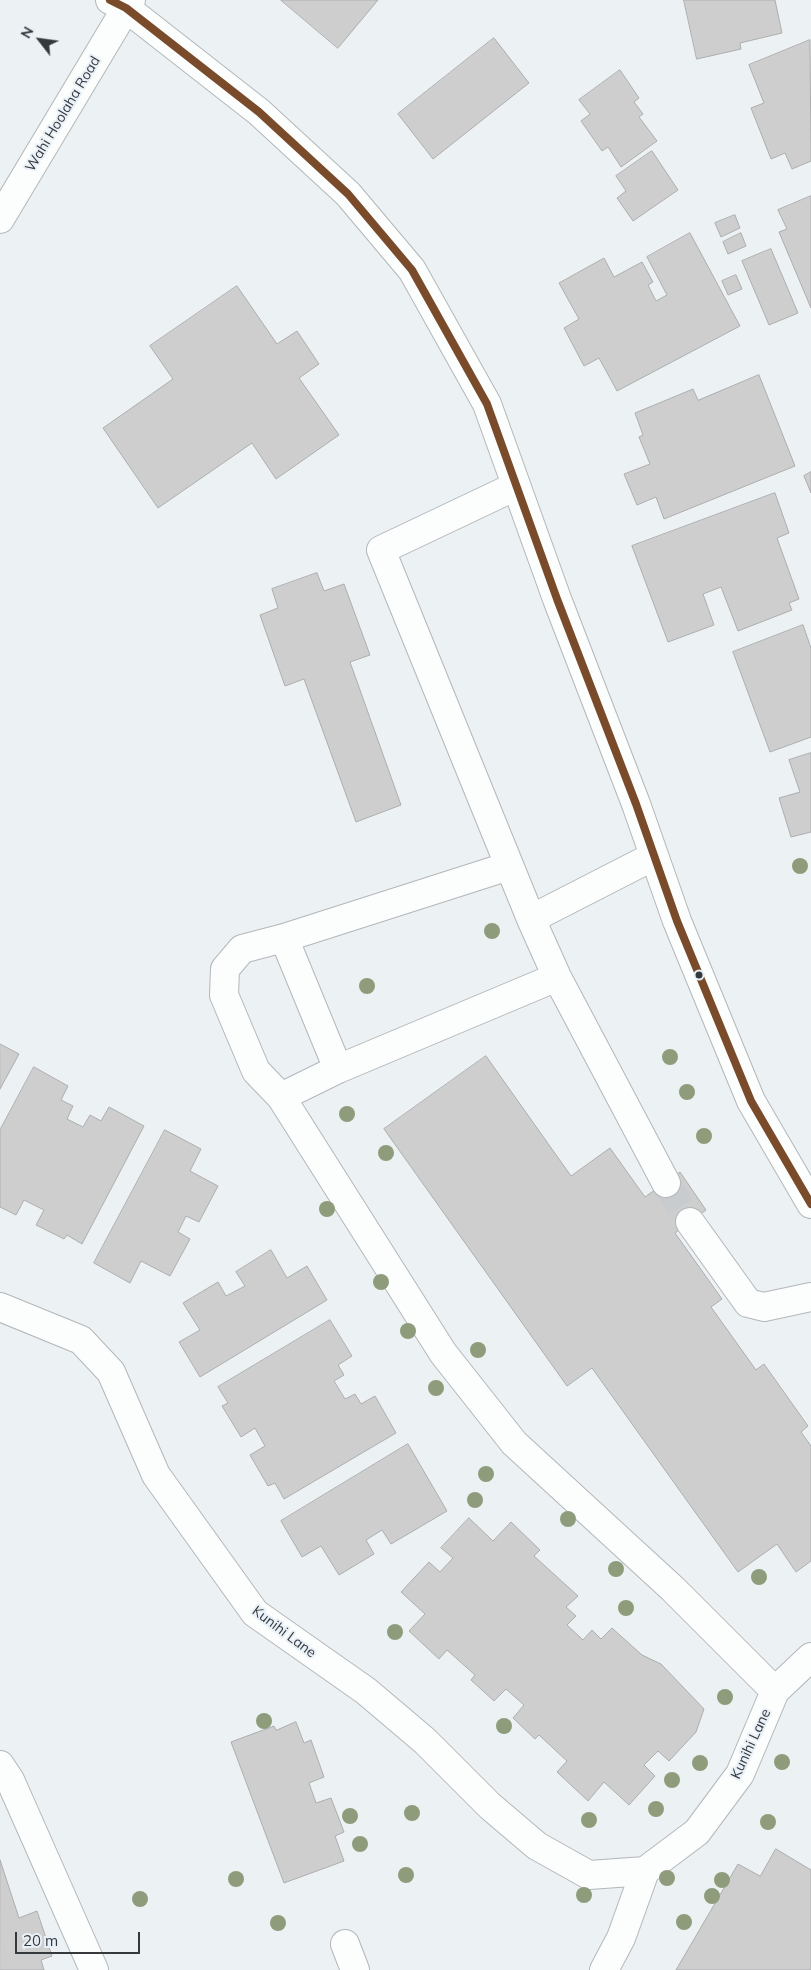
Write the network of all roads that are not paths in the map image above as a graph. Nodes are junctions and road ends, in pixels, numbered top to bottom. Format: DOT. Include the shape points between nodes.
graph roads {
  1 [pos="122,3"];
  2 [pos="0,219"];
  3 [pos="516,486"];
  4 [pos="654,856"];
  5 [pos="509,866"];
  6 [pos="531,918"];
  7 [pos="284,938"];
  8 [pos="557,977"];
  9 [pos="338,1068"];
  10 [pos="281,1097"];
  11 [pos="666,1183"];
  12 [pos="811,1204"];
  13 [pos="690,1222"];
  14 [pos="811,1297"];
  15 [pos="0,1307"];
  16 [pos="811,1656"];
  17 [pos="776,1690"];
  18 [pos="0,1765"];
  19 [pos="645,1871"];
  20 [pos="345,1944"];
  21 [pos="94,1970"];
  22 [pos="355,1970"];
  23 [pos="604,1970"];
  1 -- 2 [label="street, Wahi Hoolaha Road"];
  1 -- 3 [label="street" via="259,112 348,194 412,270 487,404"];
  3 -- 4 [label="street"];
  3 -- 5 [label="street" via="381,550"];
  4 -- 6 [label="street"];
  4 -- 12 [label="street" via="676,921 751,1101"];
  5 -- 6 [label="street"];
  5 -- 7 [label="street"];
  6 -- 8 [label="street"];
  7 -- 9 [label="street"];
  7 -- 10 [label="street" via="242,949 225,969 224,995 256,1071"];
  8 -- 9 [label="street"];
  8 -- 11 [label="street"];
  9 -- 10 [label="street"];
  10 -- 17 [label="street" via="443,1354 514,1443 673,1589"];
  13 -- 14 [label="street" via="748,1303 764,1307"];
  15 -- 19 [label="street, Kunihi Lane" via="81,1340 111,1372 156,1475 255,1613 366,1691 425,1741 490,1806 537,1846 589,1875"];
  16 -- 17 [label="street, Kunihi Lane"];
  17 -- 19 [label="street, Kunihi Lane" via="740,1774 697,1832"];
  18 -- 21 [label="street" via="10,1780"];
  19 -- 23 [label="street" via="621,1938"];
  20 -- 22 [label="street"];
}
